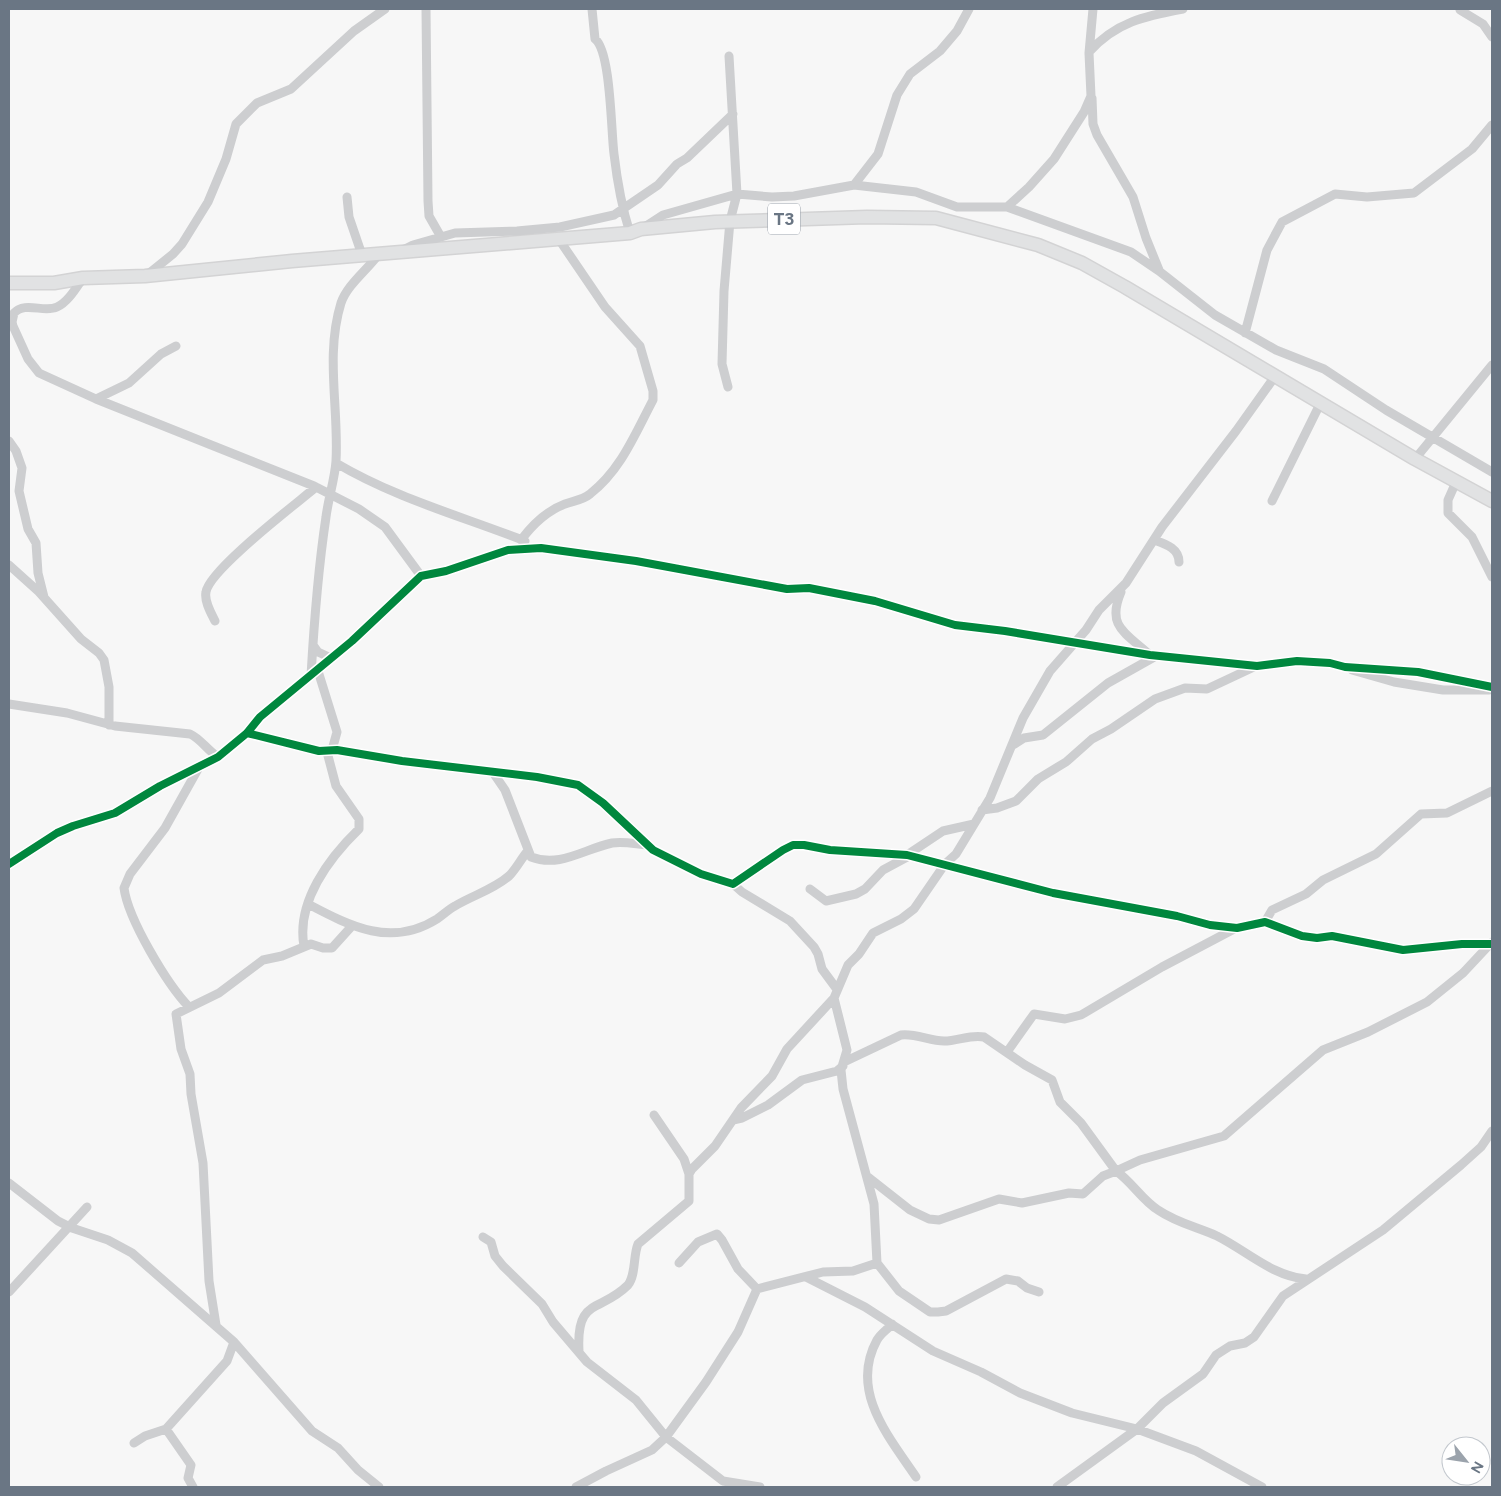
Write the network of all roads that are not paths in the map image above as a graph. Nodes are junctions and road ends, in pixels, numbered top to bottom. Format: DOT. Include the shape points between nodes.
graph roads {
  1 [pos="426,9"];
  2 [pos="592,9"];
  3 [pos="970,9"];
  4 [pos="1093,9"];
  5 [pos="1183,9"];
  6 [pos="382,10"];
  7 [pos="1460,10"];
  8 [pos="1492,37"];
  9 [pos="1089,52"];
  10 [pos="729,56"];
  11 [pos="1091,96"];
  12 [pos="733,114"];
  13 [pos="1492,125"];
  14 [pos="854,185"];
  15 [pos="737,194"];
  16 [pos="347,196"];
  17 [pos="1007,206"];
  18 [pos="624,210"];
  19 [pos="730,221"];
  20 [pos="635,231"];
  21 [pos="441,237"];
  22 [pos="558,238"];
  23 [pos="398,253"];
  24 [pos="378,255"];
  25 [pos="362,256"];
  26 [pos="1159,271"];
  27 [pos="145,276"];
  28 [pos="84,278"];
  29 [pos="9,283"];
  30 [pos="1245,332"];
  31 [pos="176,346"];
  32 [pos="1492,364"];
  33 [pos="1276,375"];
  34 [pos="728,387"];
  35 [pos="96,400"];
  36 [pos="1320,404"];
  37 [pos="1432,438"];
  38 [pos="9,441"];
  39 [pos="1415,459"];
  40 [pos="336,464"];
  41 [pos="1492,472"];
  42 [pos="1456,482"];
  43 [pos="316,487"];
  44 [pos="329,494"];
  45 [pos="1272,501"];
  46 [pos="1492,501"];
  47 [pos="521,540"];
  48 [pos="1154,540"];
  49 [pos="541,548"];
  50 [pos="1179,562"];
  51 [pos="9,565"];
  52 [pos="421,576"];
  53 [pos="1492,578"];
  54 [pos="1122,589"];
  55 [pos="44,600"];
  56 [pos="215,621"];
  57 [pos="1076,642"];
  58 [pos="313,645"];
  59 [pos="1153,656"];
  60 [pos="331,658"];
  61 [pos="1256,666"];
  62 [pos="1344,667"];
  63 [pos="314,673"];
  64 [pos="1492,689"];
  65 [pos="9,704"];
  66 [pos="109,725"];
  67 [pos="247,733"];
  68 [pos="1013,745"];
  69 [pos="330,751"];
  70 [pos="218,757"];
  71 [pos="198,768"];
  72 [pos="492,771"];
  73 [pos="1492,791"];
  74 [pos="982,810"];
  75 [pos="974,824"];
  76 [pos="647,846"];
  77 [pos="959,849"];
  78 [pos="527,852"];
  79 [pos="908,855"];
  80 [pos="9,864"];
  81 [pos="945,864"];
  82 [pos="963,870"];
  83 [pos="734,884"];
  84 [pos="810,889"];
  85 [pos="308,904"];
  86 [pos="1265,922"];
  87 [pos="351,927"];
  88 [pos="1237,928"];
  89 [pos="1492,943"];
  90 [pos="304,946"];
  91 [pos="836,988"];
  92 [pos="834,998"];
  93 [pos="189,1006"];
  94 [pos="1007,1052"];
  95 [pos="843,1064"];
  96 [pos="654,1115"];
  97 [pos="733,1120"];
  98 [pos="1492,1131"];
  99 [pos="1116,1171"];
  100 [pos="689,1174"];
  101 [pos="868,1177"];
  102 [pos="9,1183"];
  103 [pos="87,1207"];
  104 [pos="69,1227"];
  105 [pos="483,1237"];
  106 [pos="877,1262"];
  107 [pos="679,1263"];
  108 [pos="806,1277"];
  109 [pos="1306,1279"];
  110 [pos="757,1289"];
  111 [pos="9,1292"];
  112 [pos="1039,1292"];
  113 [pos="892,1324"];
  114 [pos="216,1325"];
  115 [pos="234,1342"];
  116 [pos="579,1351"];
  117 [pos="166,1429"];
  118 [pos="1137,1430"];
  119 [pos="666,1437"];
  120 [pos="134,1443"];
  121 [pos="916,1477"];
  122 [pos="192,1487"];
  123 [pos="379,1487"];
  124 [pos="576,1487"];
  125 [pos="760,1487"];
  126 [pos="1057,1487"];
  127 [pos="1262,1487"];
  1 -- 21 [label="street" via="428,201 429,216"];
  2 -- 18 [label="street" via="595,39 605,61 614,153"];
  3 -- 14 [label="street" via="940,51 910,74 897,95 878,154"];
  4 -- 9 [label="street"];
  5 -- 9 [label="street" via="1127,22 1109,33"];
  6 -- 27 [label="street" via="291,89 257,103 236,124 208,202 182,244"];
  7 -- 8 [label="street" via="1483,24"];
  9 -- 11 [label="street"];
  10 -- 12 [label="street"];
  11 -- 17 [label="street" via="1054,159"];
  11 -- 26 [label="street" via="1097,135 1134,197"];
  12 -- 15 [label="street"];
  12 -- 18 [label="street" via="658,185"];
  13 -- 30 [label="street" via="1472,150 1414,193 1367,197 1335,194 1282,222 1267,250"];
  14 -- 15 [label="street" via="794,196"];
  14 -- 17 [label="street" via="916,192 957,207"];
  15 -- 19 [label="street"];
  15 -- 20 [label="street" via="663,215"];
  16 -- 25 [label="street" via="348,217"];
  17 -- 26 [label="street" via="1131,252"];
  18 -- 20 [label="street"];
  18 -- 21 [label="street" via="598,220 560,227"];
  19 -- 20 [label="highway, T3"];
  19 -- 33 [label="highway, T3" via="936,218 1014,238 1082,263"];
  19 -- 34 [label="street" via="722,364"];
  20 -- 22 [label="highway, T3"];
  21 -- 23 [label="street"];
  22 -- 23 [label="highway, T3"];
  22 -- 47 [label="street" via="605,307 640,346 653,400 626,452 607,478 588,495 544,514"];
  23 -- 24 [label="highway, T3"];
  24 -- 25 [label="highway, T3"];
  24 -- 40 [label="street" via="342,300 336,320 332,355"];
  25 -- 27 [label="highway, T3"];
  26 -- 30 [label="street" via="1194,300"];
  27 -- 28 [label="highway, T3"];
  28 -- 29 [label="highway, T3" via="54,283"];
  28 -- 35 [label="street" via="65,302 56,307 17,309 12,322 35,370"];
  30 -- 37 [label="street" via="1276,350 1324,369"];
  31 -- 35 [label="street" via="161,354 129,383"];
  32 -- 37 [label="street"];
  33 -- 36 [label="highway, T3"];
  33 -- 48 [label="street"];
  35 -- 43 [label="street"];
  36 -- 39 [label="highway, T3"];
  36 -- 45 [label="street"];
  37 -- 39 [label="street"];
  37 -- 41 [label="street"];
  38 -- 55 [label="street" via="22,468 19,490 28,529 36,543"];
  39 -- 42 [label="highway, T3"];
  40 -- 44 [label="street"];
  40 -- 47 [label="street" via="411,499"];
  42 -- 46 [label="highway, T3"];
  42 -- 53 [label="street" via="1448,500 1448,513 1472,537"];
  43 -- 44 [label="street"];
  43 -- 56 [label="street" via="272,522 215,576 206,591 206,598"];
  44 -- 52 [label="street" via="385,527"];
  44 -- 58 [label="street"];
  47 -- 49 [label="street"];
  48 -- 50 [label="street" via="1175,550"];
  48 -- 54 [label="street"];
  49 -- 52 [label="street" via="508,550"];
  49 -- 57 [label="street" via="787,588 809,588 875,601 955,626"];
  51 -- 55 [label="street"];
  52 -- 60 [label="street"];
  54 -- 57 [label="street" via="1099,610"];
  54 -- 59 [label="street" via="1114,609 1115,618 1119,626"];
  55 -- 66 [label="street" via="104,660 108,671"];
  57 -- 59 [label="street"];
  57 -- 68 [label="street" via="1050,671 1023,718"];
  58 -- 60 [label="street" via="318,652"];
  58 -- 63 [label="street"];
  59 -- 61 [label="street"];
  59 -- 68 [label="street" via="1108,683 1043,735 1024,738"];
  60 -- 63 [label="street"];
  61 -- 62 [label="street" via="1297,661"];
  61 -- 74 [label="street" via="1207,689 1184,688 1155,699 1092,739 1066,762 1038,779 1016,801"];
  62 -- 64 [label="street" via="1410,671"];
  62 -- 64 [label="street" via="1412,686 1443,690"];
  63 -- 67 [label="street" via="260,717"];
  63 -- 69 [label="street" via="337,732"];
  65 -- 66 [label="street" via="67,713"];
  66 -- 70 [label="street" via="190,734"];
  67 -- 69 [label="street" via="298,748"];
  67 -- 70 [label="street"];
  68 -- 74 [label="street"];
  69 -- 72 [label="street"];
  69 -- 85 [label="street" via="336,786 360,825 328,865"];
  70 -- 71 [label="street"];
  71 -- 80 [label="street" via="115,813 57,833"];
  71 -- 93 [label="street" via="165,828 130,874 124,888 139,929 156,960"];
  72 -- 76 [label="street" via="578,785 604,803"];
  72 -- 78 [label="street" via="506,790"];
  73 -- 86 [label="street" via="1447,813 1421,814 1376,854 1272,910"];
  74 -- 75 [label="street"];
  75 -- 77 [label="street"];
  75 -- 79 [label="street" via="943,831"];
  76 -- 78 [label="street" via="611,843 556,860 535,859"];
  76 -- 83 [label="street" via="683,866"];
  77 -- 81 [label="street"];
  77 -- 82 [label="street" via="958,860"];
  78 -- 87 [label="street" via="510,875 491,889 470,897 423,926 390,934"];
  79 -- 81 [label="street"];
  79 -- 83 [label="street" via="793,845"];
  79 -- 84 [label="street" via="883,870 856,894 826,901"];
  81 -- 82 [label="street"];
  81 -- 91 [label="street" via="914,909 873,933 848,965"];
  82 -- 88 [label="street" via="1071,897"];
  83 -- 91 [label="street" via="790,921 814,947 822,969"];
  85 -- 87 [label="street"];
  85 -- 90 [label="street" via="301,930"];
  86 -- 88 [label="street"];
  86 -- 89 [label="street" via="1302,936 1332,936 1403,950"];
  87 -- 90 [label="street" via="332,948"];
  88 -- 94 [label="street" via="1081,1015 1065,1019 1034,1014"];
  89 -- 99 [label="street" via="1463,974 1427,1002 1324,1050 1224,1136 1140,1160"];
  90 -- 93 [label="street" via="263,960 219,993"];
  91 -- 92 [label="street"];
  92 -- 95 [label="street" via="847,1047"];
  92 -- 97 [label="street" via="793,1042 765,1084"];
  93 -- 114 [label="street" via="177,1012 175,1017 181,1050 190,1074 203,1163 209,1282"];
  94 -- 95 [label="street" via="978,1035 946,1041 909,1034 891,1038"];
  94 -- 99 [label="street" via="1052,1080 1060,1102 1082,1123"];
  95 -- 97 [label="street" via="837,1071 802,1080 768,1105"];
  95 -- 101 [label="street" via="843,1089"];
  96 -- 100 [label="street" via="684,1159"];
  97 -- 100 [label="street"];
  98 -- 109 [label="street" via="1481,1147 1383,1230"];
  99 -- 101 [label="street" via="1103,1176 1083,1194 1069,1193 1022,1203 998,1199 939,1220 910,1210"];
  99 -- 109 [label="street" via="1152,1206 1172,1219 1216,1235 1282,1273"];
  100 -- 116 [label="street" via="689,1201 638,1244 628,1285 589,1307 580,1325"];
  101 -- 106 [label="street" via="874,1204"];
  102 -- 104 [label="street" via="51,1217"];
  103 -- 104 [label="street"];
  104 -- 111 [label="street"];
  104 -- 114 [label="street" via="108,1240 132,1253"];
  105 -- 116 [label="street" via="491,1242 502,1266 542,1304"];
  106 -- 108 [label="street" via="852,1271 824,1272"];
  106 -- 112 [label="street" via="899,1291 930,1312 946,1311 1006,1279 1018,1281"];
  107 -- 110 [label="street" via="698,1242 716,1234 738,1269"];
  108 -- 110 [label="street"];
  108 -- 113 [label="street" via="859,1303"];
  109 -- 118 [label="street" via="1283,1296 1254,1337 1216,1355 1203,1374 1163,1403"];
  110 -- 119 [label="street" via="738,1332"];
  113 -- 118 [label="street" via="933,1351 1020,1393 1086,1418"];
  113 -- 121 [label="street" via="879,1336 872,1354 868,1380 870,1402 878,1421"];
  114 -- 115 [label="street"];
  115 -- 117 [label="street" via="227,1361"];
  115 -- 123 [label="street" via="312,1431 338,1448"];
  116 -- 119 [label="street" via="592,1367 636,1400"];
  117 -- 120 [label="street"];
  117 -- 122 [label="street" via="191,1465 188,1478"];
  118 -- 126 [label="street"];
  118 -- 127 [label="street" via="1196,1452"];
  119 -- 124 [label="street" via="652,1450"];
  119 -- 125 [label="street" via="723,1481"];
}
